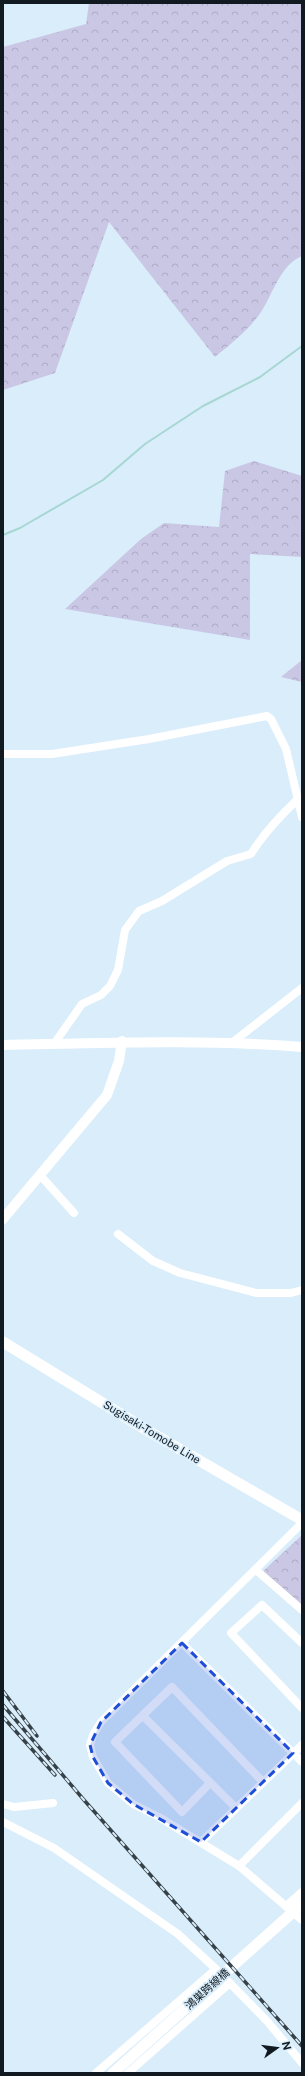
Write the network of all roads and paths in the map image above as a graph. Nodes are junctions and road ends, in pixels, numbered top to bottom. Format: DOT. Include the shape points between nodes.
graph roads {
  1 [pos="3,754"];
  2 [pos="297,800"];
  3 [pos="302,817"];
  4 [pos="302,988"];
  5 [pos="122,1041"];
  6 [pos="232,1042"];
  7 [pos="54,1044"];
  8 [pos="3,1045"];
  9 [pos="302,1047"];
  10 [pos="40,1175"];
  11 [pos="74,1213"];
  12 [pos="3,1219"];
  13 [pos="118,1234"];
  14 [pos="302,1290"];
  15 [pos="3,1342"];
  16 [pos="302,1520"];
  17 [pos="302,1523"];
  18 [pos="256,1570"];
  19 [pos="302,1610"];
  20 [pos="182,1643"];
  21 [pos="302,1643"];
  22 [pos="302,1708"];
  23 [pos="143,1716"];
  24 [pos="302,1744"];
  25 [pos="293,1753"];
  26 [pos="302,1762"];
  27 [pos="263,1782"];
  28 [pos="210,1783"];
  29 [pos="53,1803"];
  30 [pos="302,1803"];
  31 [pos="3,1804"];
  32 [pos="236,1808"];
  33 [pos="3,1822"];
  34 [pos="201,1842"];
  35 [pos="239,1866"];
  36 [pos="302,1892"];
  37 [pos="302,1904"];
  38 [pos="286,1906"];
  39 [pos="302,1920"];
  40 [pos="216,1969"];
  41 [pos="230,1983"];
  42 [pos="302,2063"];
  43 [pos="96,2073"];
  44 [pos="113,2073"];
  45 [pos="128,2073"];
  1 -- 2 [label="street" via="52,754 149,740 267,716 286,749"];
  2 -- 3 [label="street"];
  2 -- 7 [label="street" via="278,817 251,854 228,861 162,901 139,911 125,930 118,970 110,986 102,995 82,1004"];
  4 -- 6 [label="street"];
  5 -- 6 [label="street"];
  5 -- 7 [label="street"];
  5 -- 10 [label="street" via="119,1061 107,1095"];
  6 -- 9 [label="street"];
  7 -- 8 [label="street"];
  10 -- 11 [label="street"];
  10 -- 12 [label="street"];
  13 -- 14 [label="street" via="153,1262 180,1273 256,1293 291,1293"];
  15 -- 16 [label="main road, Sugisaki-Tomobe Line" via="145,1429"];
  17 -- 18 [label="street"];
  18 -- 19 [label="street"];
  18 -- 20 [label="street"];
  20 -- 25 [label="street"];
  20 -- 34 [label="street" via="101,1722 92,1735 90,1745 93,1757 108,1783 133,1804"];
  21 -- 22 [label="street" via="262,1605 230,1633"];
  23 -- 27 [label="street" via="172,1688"];
  23 -- 28 [label="street"];
  23 -- 28 [label="street" via="115,1742 182,1812"];
  24 -- 25 [label="street"];
  25 -- 26 [label="street"];
  25 -- 27 [label="street"];
  27 -- 32 [label="street"];
  28 -- 32 [label="street"];
  29 -- 31 [label="street" via="14,1807"];
  30 -- 35 [label="street"];
  32 -- 34 [label="street"];
  33 -- 40 [label="street" via="54,1848 92,1873 178,1934"];
  34 -- 35 [label="street"];
  35 -- 38 [label="street"];
  36 -- 38 [label="street"];
  37 -- 44 [label="main road, 鴻巣跨線橋"];
  38 -- 39 [label="street"];
  40 -- 41 [label="street"];
  40 -- 43 [label="street"];
  41 -- 42 [label="street" via="267,2021"];
  41 -- 45 [label="street"];
}
